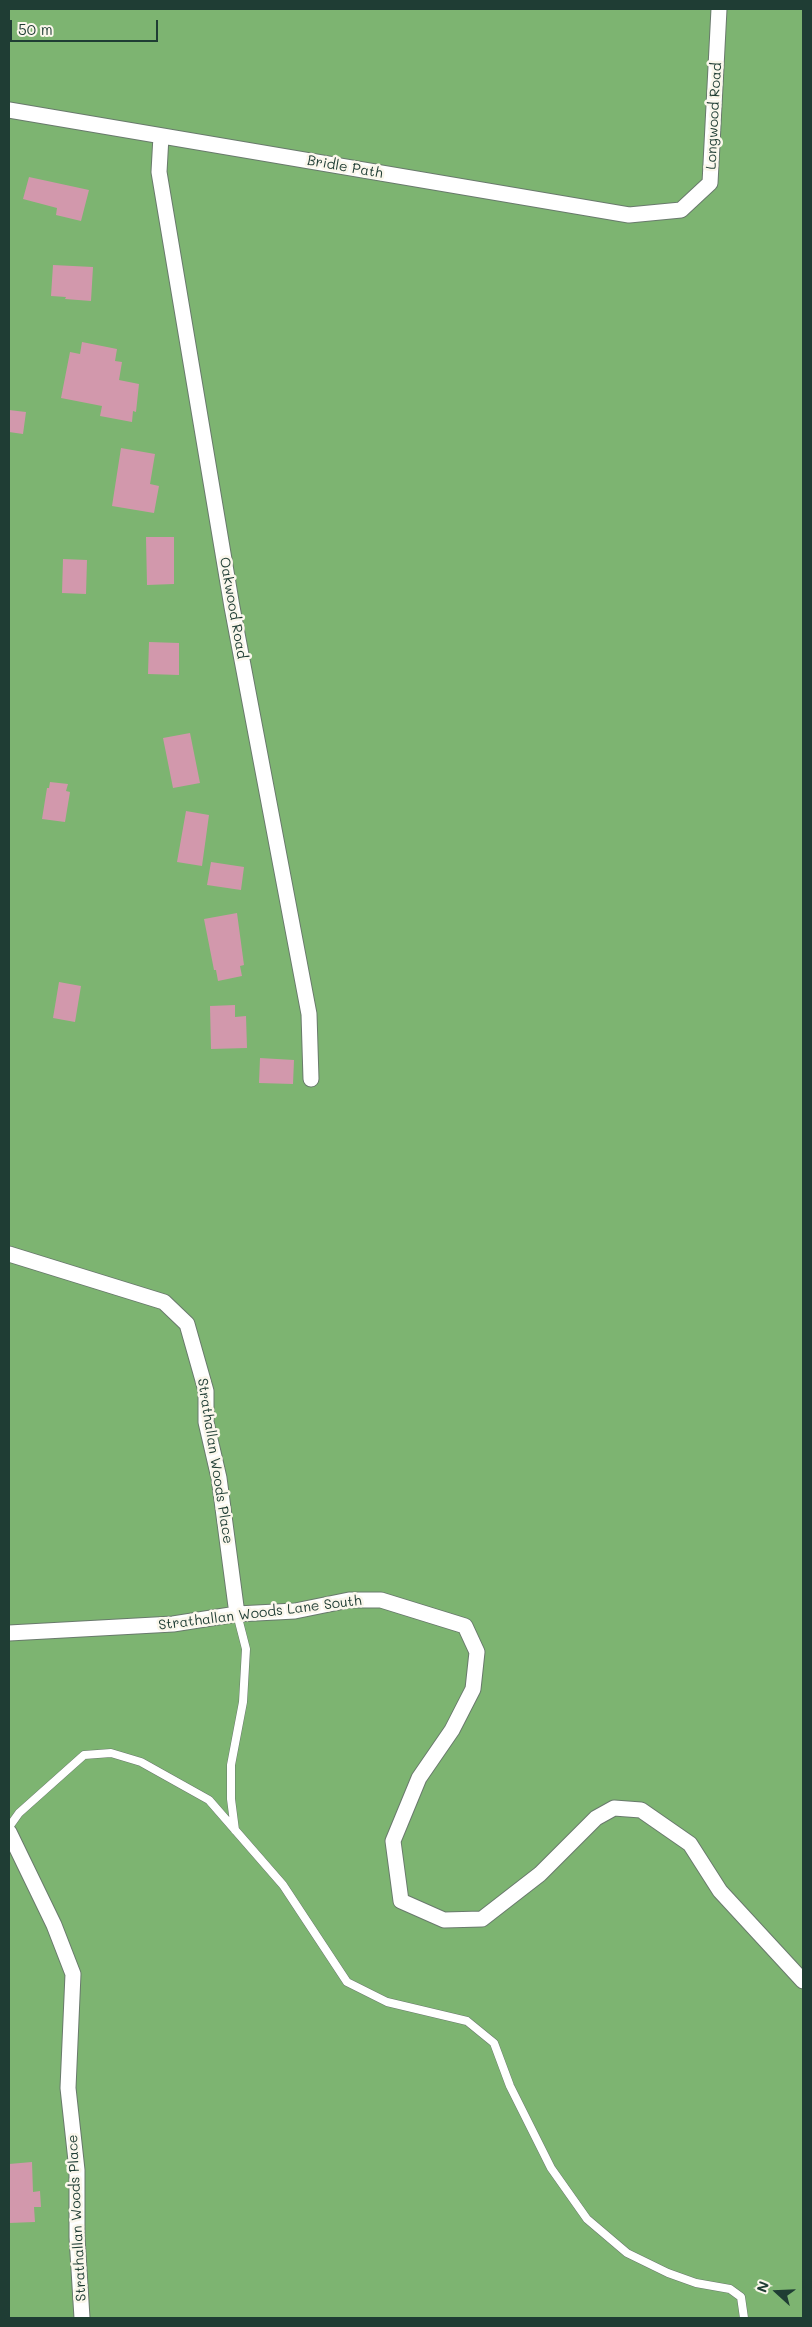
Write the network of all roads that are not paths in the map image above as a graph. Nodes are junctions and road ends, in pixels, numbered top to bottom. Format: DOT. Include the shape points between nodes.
graph roads {
  1 [pos="719,9"];
  2 [pos="9,110"];
  3 [pos="161,136"];
  4 [pos="681,210"];
  5 [pos="311,1079"];
  6 [pos="9,1254"];
  7 [pos="237,1614"];
  8 [pos="9,1633"];
  9 [pos="9,1827"];
  10 [pos="235,1830"];
  11 [pos="9,1832"];
  12 [pos="803,1981"];
  13 [pos="82,2318"];
  14 [pos="744,2318"];
  1 -- 4 [label="street, Longwood Road" via="710,183"];
  2 -- 3 [label="street, Bridle Path"];
  3 -- 4 [label="street, Bridle Path" via="629,215"];
  3 -- 5 [label="street, Oakwood Road" via="159,172 232,607 309,1014"];
  6 -- 7 [label="street, Strathallan Woods Place" via="164,1302 187,1324 206,1391 206,1422 219,1478"];
  7 -- 8 [label="street, Strathallan Woods Lane South" via="173,1624"];
  7 -- 10 [label="lane" via="246,1649 243,1702 231,1765"];
  7 -- 12 [label="street, Strathallan Woods Lane South" via="295,1611 349,1600 381,1600 465,1626 477,1652 473,1689 452,1730 419,1778 393,1840 401,1900 444,1920 482,1919 540,1874 596,1818 614,1808 641,1810 690,1844 720,1890"];
  9 -- 10 [label="lane" via="19,1812 84,1755 111,1753 141,1762 209,1800"];
  10 -- 14 [label="lane" via="283,1885 347,1982 388,2002 468,2021 494,2043 510,2086 551,2168 587,2219 627,2253 696,2283 730,2289 741,2297"];
  11 -- 13 [label="street, Strathallan Woods Place" via="74,1974 68,2088 77,2170"];
}
